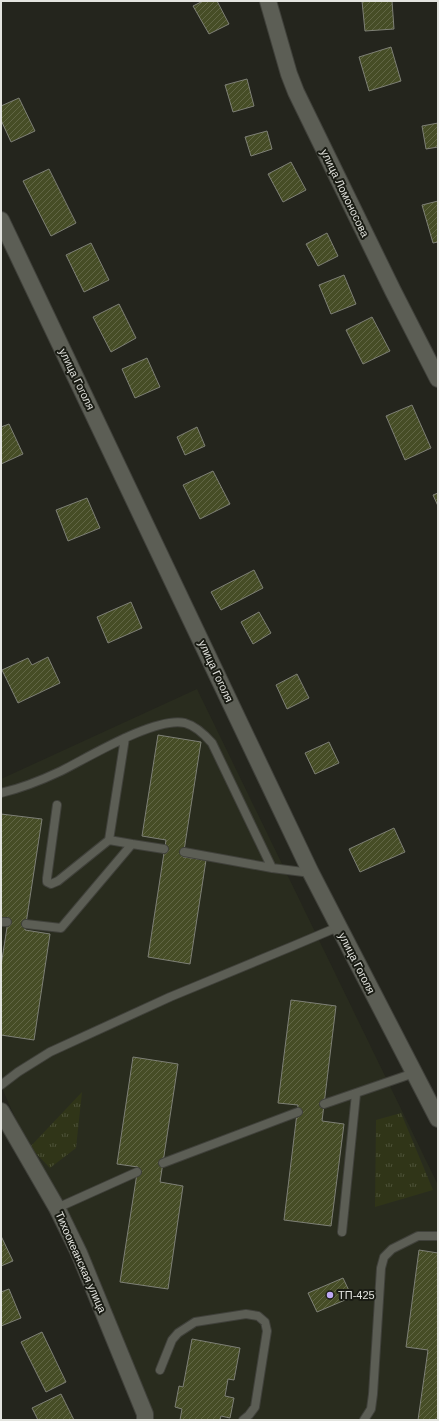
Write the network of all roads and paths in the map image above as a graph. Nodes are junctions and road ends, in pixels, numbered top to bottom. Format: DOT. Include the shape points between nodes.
graph roads {
  1 [pos="268,1"];
  2 [pos="1,220"];
  3 [pos="438,379"];
  4 [pos="125,738"];
  5 [pos="1,793"];
  6 [pos="57,805"];
  7 [pos="109,840"];
  8 [pos="132,844"];
  9 [pos="164,849"];
  10 [pos="184,852"];
  11 [pos="272,868"];
  12 [pos="311,873"];
  13 [pos="26,924"];
  14 [pos="338,926"];
  15 [pos="414,1073"];
  16 [pos="1,1085"];
  17 [pos="356,1094"];
  18 [pos="324,1104"];
  19 [pos="1,1111"];
  20 [pos="298,1112"];
  21 [pos="438,1119"];
  22 [pos="163,1163"];
  23 [pos="137,1172"];
  24 [pos="57,1208"];
  25 [pos="342,1232"];
  26 [pos="438,1236"];
  27 [pos="160,1370"];
  28 [pos="145,1420"];
  29 [pos="243,1420"];
  30 [pos="364,1420"];
  1 -- 3 [label="street, улица Ломоносова" via="296,92"];
  2 -- 12 [label="street, улица Гоголя"];
  4 -- 5 [label="lane" via="40,780"];
  4 -- 7 [label="lane"];
  4 -- 11 [label="lane" via="170,722 186,723 204,735 212,743"];
  6 -- 7 [label="lane" via="47,878 49,884 54,884"];
  7 -- 8 [label="lane"];
  8 -- 9 [label="lane"];
  8 -- 13 [label="lane" via="61,928"];
  10 -- 11 [label="lane"];
  11 -- 12 [label="lane"];
  12 -- 14 [label="street, улица Гоголя"];
  14 -- 15 [label="street, улица Гоголя"];
  14 -- 16 [label="lane" via="170,997 50,1052"];
  15 -- 17 [label="lane"];
  15 -- 21 [label="street, улица Гоголя"];
  17 -- 18 [label="lane"];
  17 -- 25 [label="lane"];
  19 -- 24 [label="street, Тихоокеанская улица"];
  20 -- 22 [label="lane"];
  23 -- 24 [label="lane"];
  24 -- 28 [label="street, Тихоокеанская улица" via="79,1253 145,1414"];
  26 -- 30 [label="lane" via="418,1236 392,1249 384,1257 381,1268 373,1394 371,1409"];
  27 -- 29 [label="lane" via="172,1340 195,1322 246,1314 258,1316 265,1322 267,1331 255,1407"];
}
